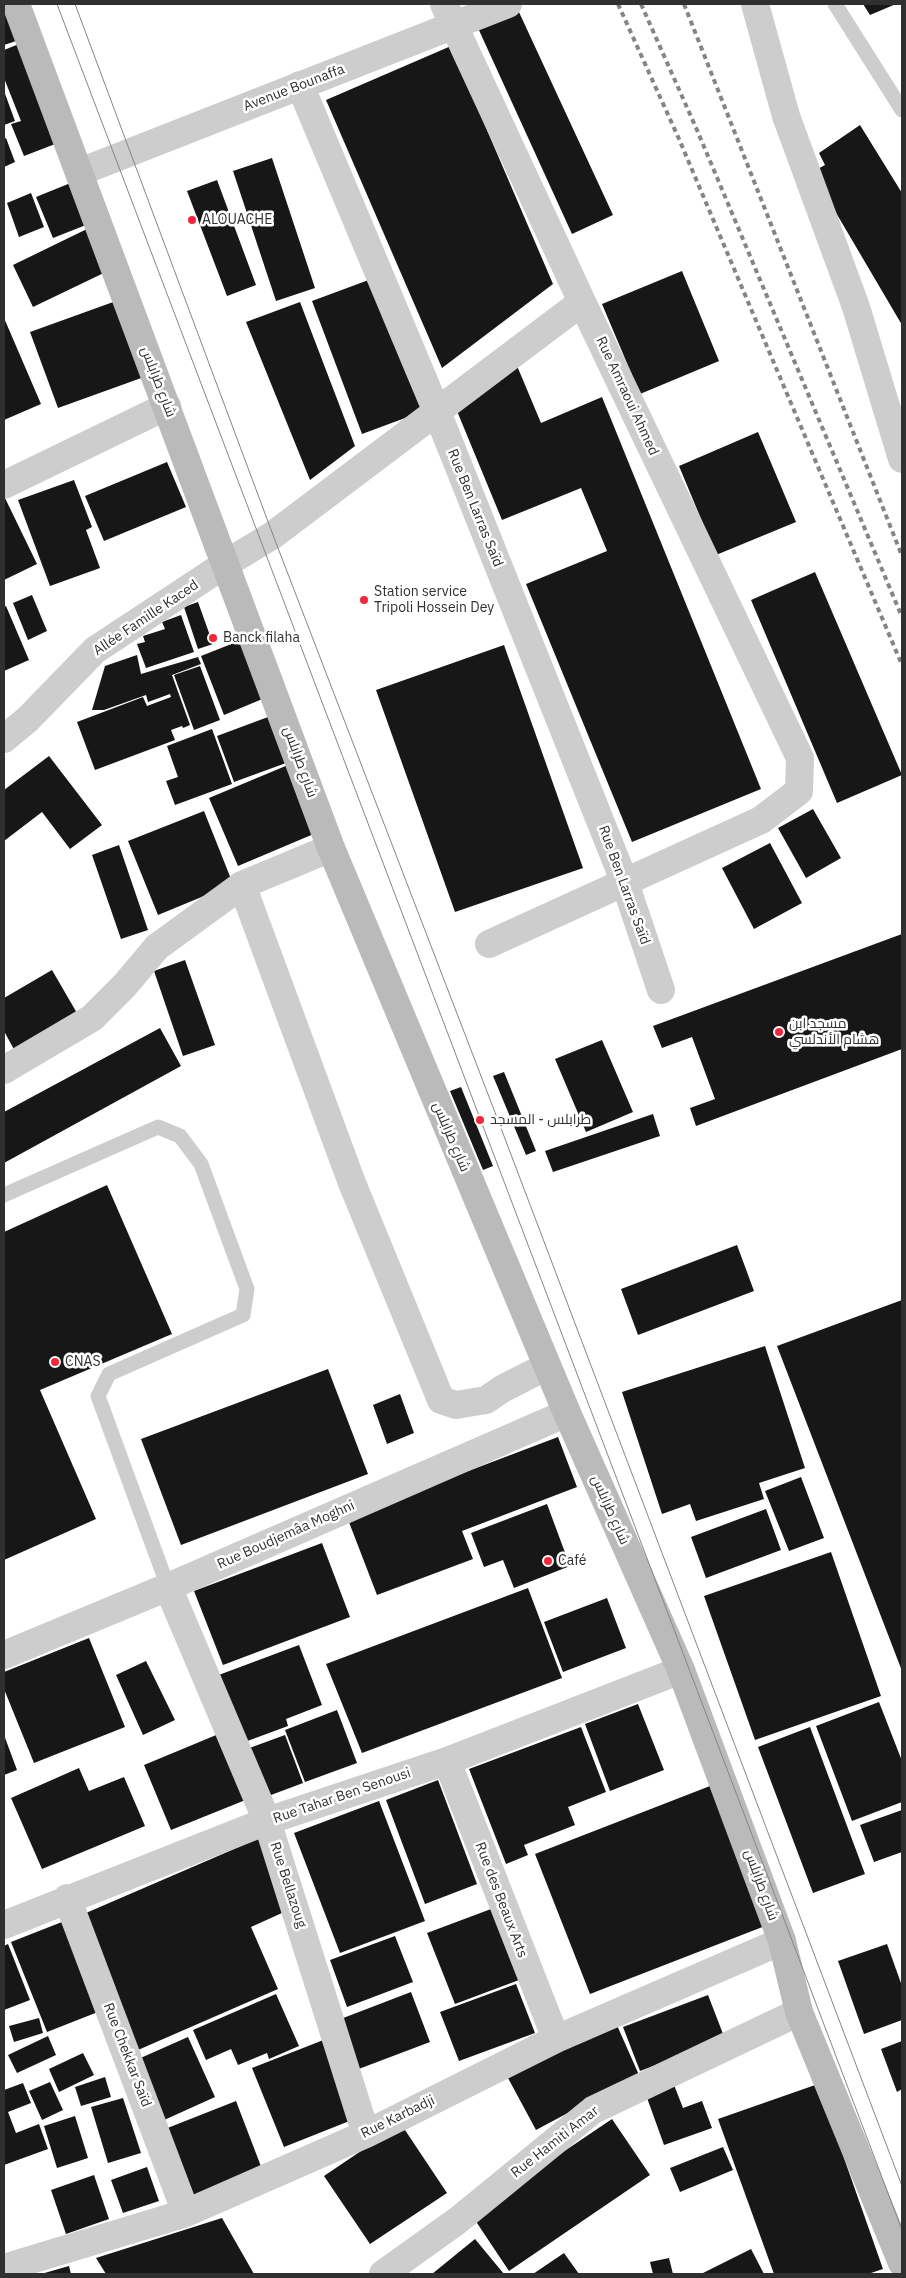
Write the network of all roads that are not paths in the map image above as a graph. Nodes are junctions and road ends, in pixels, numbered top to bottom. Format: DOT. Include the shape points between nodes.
graph roads {
  1 [pos="16,4"];
  2 [pos="508,4"];
  3 [pos="755,4"];
  4 [pos="835,4"];
  5 [pos="449,14"];
  6 [pos="300,85"];
  7 [pos="902,110"];
  8 [pos="80,172"];
  9 [pos="582,302"];
  10 [pos="167,406"];
  11 [pos="437,412"];
  12 [pos="902,459"];
  13 [pos="4,485"];
  14 [pos="227,563"];
  15 [pos="4,739"];
  16 [pos="332,848"];
  17 [pos="625,883"];
  18 [pos="242,884"];
  19 [pos="489,944"];
  20 [pos="661,990"];
  21 [pos="4,1070"];
  22 [pos="4,1195"];
  23 [pos="547,1366"];
  24 [pos="567,1413"];
  25 [pos="168,1587"];
  26 [pos="4,1655"];
  27 [pos="682,1670"];
  28 [pos="447,1761"];
  29 [pos="268,1821"];
  30 [pos="67,1898"];
  31 [pos="4,1924"];
  32 [pos="782,1941"];
  33 [pos="799,2012"];
  34 [pos="556,2039"];
  35 [pos="366,2134"];
  36 [pos="186,2212"];
  37 [pos="902,2263"];
  38 [pos="4,2268"];
  39 [pos="383,2274"];
  1 -- 8 [label="main road, شارع طرابلس"];
  2 -- 5 [label="street, Avenue Bounaffa"];
  3 -- 12 [label="street" via="786,116 856,307"];
  4 -- 7 [label="lane"];
  5 -- 6 [label="street, Avenue Bounaffa"];
  5 -- 9 [label="street, Rue Amraoui Ahmed"];
  6 -- 8 [label="street, Avenue Bounaffa"];
  6 -- 11 [label="street, Rue Ben Larras Saïd"];
  8 -- 10 [label="main road, شارع طرابلس"];
  9 -- 11 [label="street, Allée Famille Kaced"];
  9 -- 17 [label="street, Rue Amraoui Ahmed" via="800,758 799,791 761,820"];
  10 -- 13 [label="street"];
  10 -- 14 [label="main road, شارع طرابلس"];
  11 -- 14 [label="street, Allée Famille Kaced" via="273,536"];
  11 -- 17 [label="street, Rue Ben Larras Saïd"];
  14 -- 15 [label="street, Allée Famille Kaced" via="95,650"];
  14 -- 16 [label="main road, شارع طرابلس"];
  16 -- 18 [label="street"];
  16 -- 23 [label="main road, شارع طرابلس"];
  17 -- 19 [label="street"];
  17 -- 20 [label="street, Rue Ben Larras Saïd"];
  18 -- 21 [label="street" via="157,946 92,1018"];
  18 -- 23 [label="street" via="352,1183 441,1400 456,1405 486,1400"];
  22 -- 25 [label="lane" via="158,1127 180,1136 201,1164 247,1289 243,1315 109,1374 98,1396"];
  23 -- 24 [label="main road, شارع طرابلس"];
  24 -- 25 [label="street, Rue Boudjemâa Moghni"];
  24 -- 27 [label="main road, شارع طرابلس"];
  25 -- 26 [label="street, Rue Boudjemâa Moghni"];
  25 -- 29 [label="street, Rue Bellazoug"];
  27 -- 28 [label="street, Rue Tahar Ben Senousi"];
  27 -- 32 [label="main road, شارع طرابلس"];
  28 -- 29 [label="street, Rue Tahar Ben Senousi"];
  28 -- 34 [label="street, Rue des Beaux Arts"];
  29 -- 30 [label="street, Rue Tahar Ben Senousi"];
  29 -- 35 [label="street, Rue Bellazoug"];
  30 -- 31 [label="street, Rue Tahar Ben Senousi"];
  30 -- 36 [label="street, Rue Chekkar Saïd"];
  32 -- 33 [label="main road, شارع طرابلس"];
  32 -- 34 [label="street, Rue Karbadji"];
  33 -- 37 [label="main road, شارع طرابلس"];
  33 -- 39 [label="street, Rue Hamiti Amar" via="593,2110 457,2221"];
  34 -- 35 [label="street, Rue Karbadji"];
  35 -- 36 [label="street, Rue Karbadji"];
  36 -- 38 [label="street, Rue Karbadji"];
}
